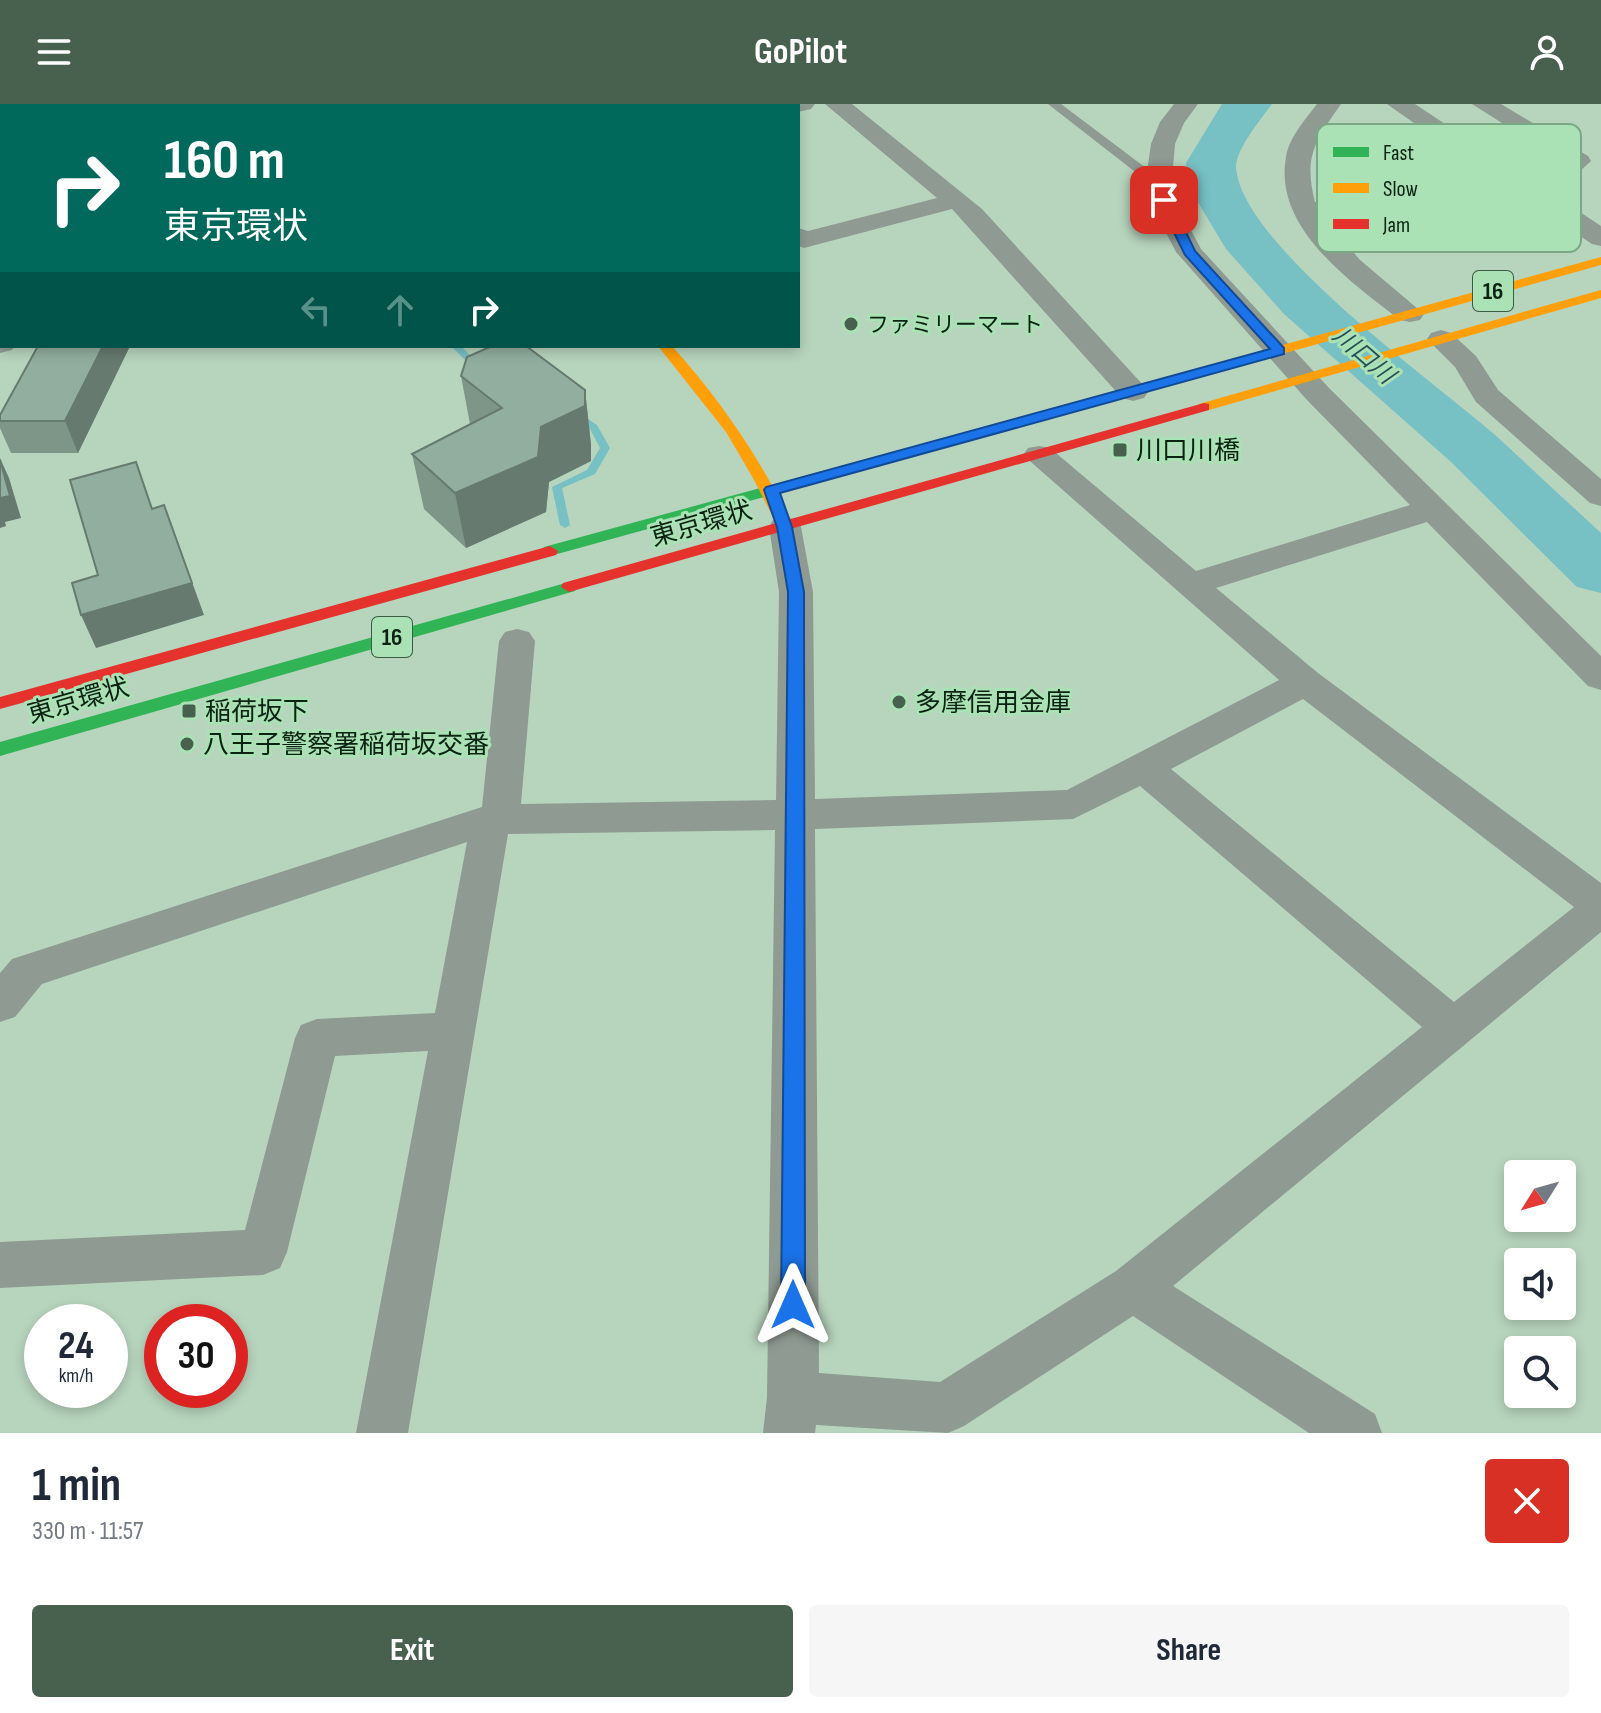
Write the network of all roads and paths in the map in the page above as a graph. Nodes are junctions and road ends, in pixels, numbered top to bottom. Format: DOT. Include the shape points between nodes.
graph roads {
  1 [pos="837,104"];
  2 [pos="1054,104"];
  3 [pos="1186,104"];
  4 [pos="1329,104"];
  5 [pos="1399,104"];
  6 [pos="1484,104"];
  7 [pos="1429,124"];
  8 [pos="1517,124"];
  9 [pos="1159,179"];
  10 [pos="958,200"];
  11 [pos="1317,209"];
  12 [pos="1305,210"];
  13 [pos="1581,225"];
  14 [pos="1317,226"];
  15 [pos="800,237"];
  16 [pos="1601,238"];
  17 [pos="1337,252"];
  18 [pos="1601,261"];
  19 [pos="1601,294"];
  20 [pos="1397,318"];
  21 [pos="1428,343"];
  22 [pos="667,348"];
  23 [pos="1285,349"];
  24 [pos="1311,377"];
  25 [pos="1133,392"];
  26 [pos="1039,455"];
  27 [pos="1601,496"];
  28 [pos="778,508"];
  29 [pos="1434,510"];
  30 [pos="1189,585"];
  31 [pos="517,641"];
  32 [pos="1601,677"];
  33 [pos="1305,682"];
  34 [pos="0,703"];
  35 [pos="0,749"];
  36 [pos="1143,767"];
  37 [pos="794,815"];
  38 [pos="495,819"];
  39 [pos="1601,906"];
  40 [pos="0,1004"];
  41 [pos="1453,1027"];
  42 [pos="453,1031"];
  43 [pos="0,1265"];
  44 [pos="1133,1288"];
  45 [pos="791,1415"];
  46 [pos="956,1421"];
  47 [pos="382,1433"];
  48 [pos="1356,1433"];
  1 -- 10 [label="street"];
  2 -- 9 [label="lane"];
  3 -- 9 [label="street" via="1163,144"];
  4 -- 12 [label="street" via="1298,158 1296,179"];
  5 -- 7 [label="street"];
  6 -- 8 [label="street"];
  9 -- 23 [label="street" via="1189,252"];
  10 -- 15 [label="street"];
  10 -- 25 [label="street"];
  11 -- 12 [label="street"];
  12 -- 14 [label="street"];
  13 -- 16 [label="street"];
  17 -- 20 [label="street"];
  18 -- 20 [label="main road, 東京環状 / 16"];
  19 -- 21 [label="main road, 東京環状 / 16"];
  20 -- 23 [label="main road, 東京環状 / 16"];
  21 -- 24 [label="main road, 東京環状 / 16"];
  21 -- 27 [label="street" via="1466,362 1487,396"];
  22 -- 28 [label="main road"];
  23 -- 24 [label="street"];
  23 -- 25 [label="main road, 東京環状 / 16"];
  24 -- 26 [label="main road, 東京環状 / 16"];
  24 -- 29 [label="street"];
  25 -- 28 [label="main road, 東京環状 / 16"];
  26 -- 28 [label="main road, 東京環状 / 16"];
  26 -- 30 [label="street"];
  28 -- 34 [label="main road, 東京環状 / 16"];
  28 -- 35 [label="main road, 東京環状 / 16"];
  28 -- 37 [label="street" via="796,592"];
  29 -- 30 [label="street"];
  29 -- 32 [label="street"];
  30 -- 33 [label="street"];
  31 -- 38 [label="street"];
  33 -- 36 [label="street"];
  33 -- 39 [label="street"];
  36 -- 37 [label="street" via="1073,804"];
  36 -- 41 [label="street"];
  37 -- 38 [label="street"];
  37 -- 45 [label="street"];
  38 -- 40 [label="street" via="27,971"];
  38 -- 42 [label="street"];
  39 -- 41 [label="street"];
  41 -- 44 [label="street"];
  42 -- 43 [label="street" via="317,1038 263,1252"];
  42 -- 47 [label="street"];
  44 -- 46 [label="street"];
  44 -- 48 [label="street"];
  45 -- 46 [label="street"];
}
